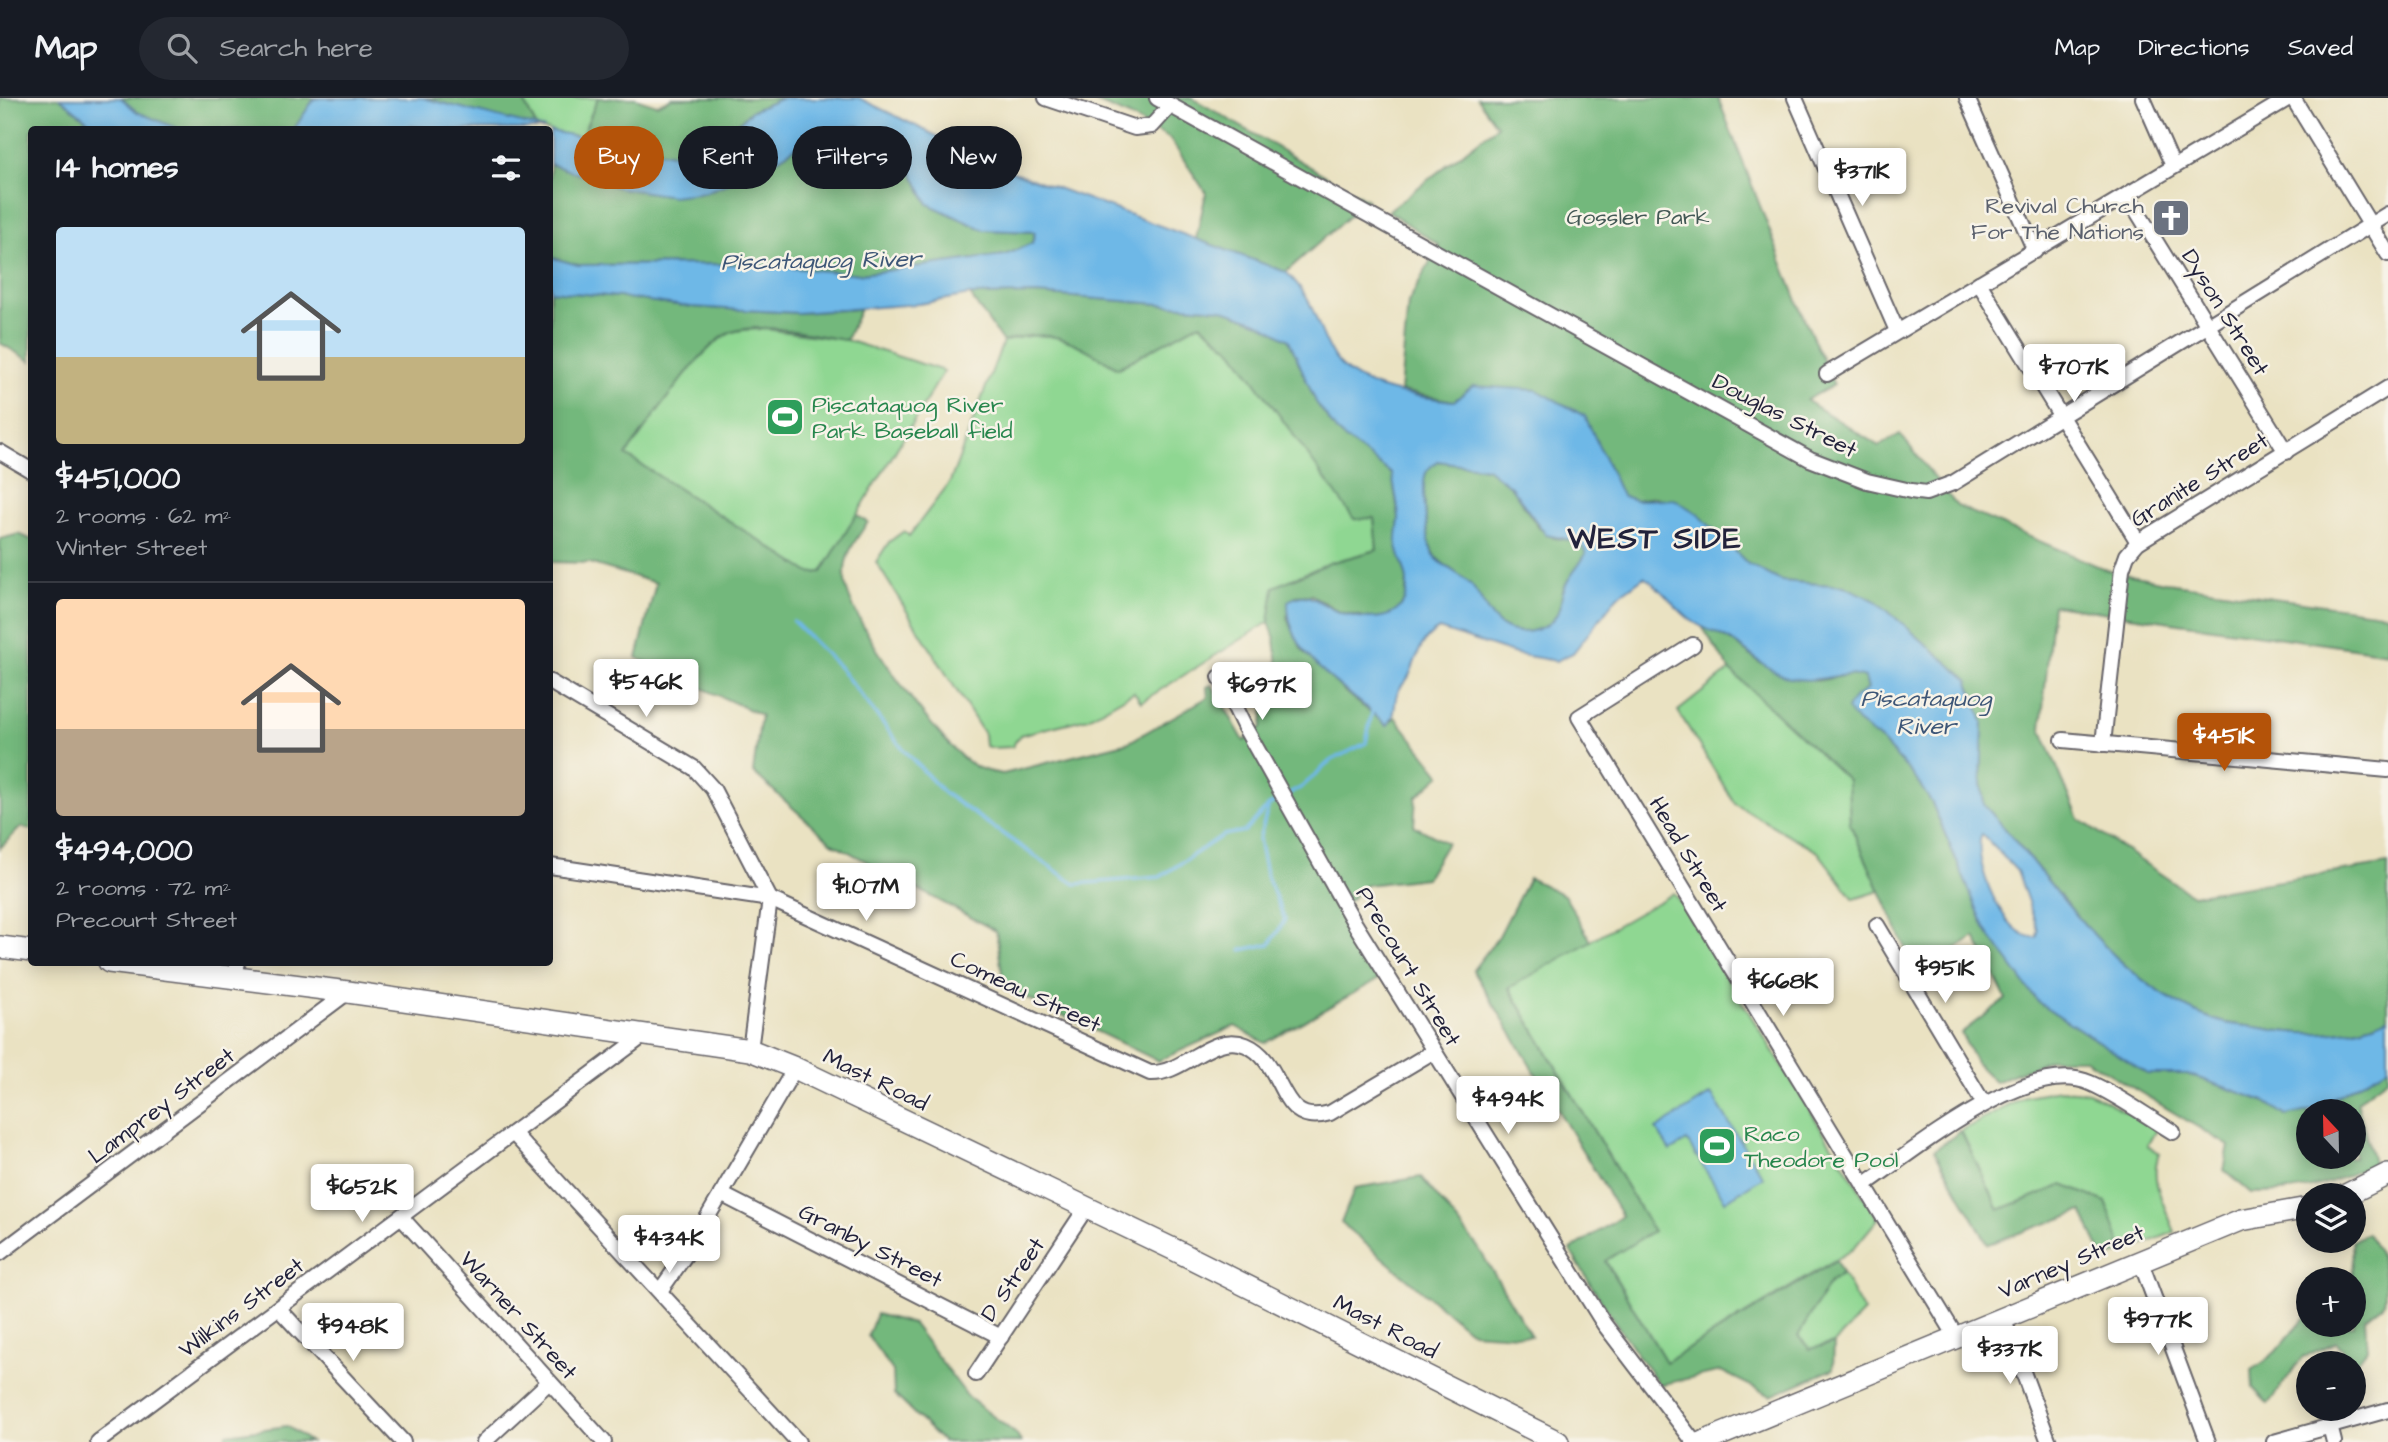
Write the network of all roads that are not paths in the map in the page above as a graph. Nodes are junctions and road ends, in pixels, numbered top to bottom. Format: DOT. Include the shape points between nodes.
graph roads {
  1 [pos="1046,98"];
  2 [pos="1157,98"];
  3 [pos="1795,98"];
  4 [pos="1966,98"];
  5 [pos="2143,98"];
  6 [pos="2291,98"];
  7 [pos="1170,106"];
  8 [pos="2173,166"];
  9 [pos="2127,195"];
  10 [pos="2388,214"];
  11 [pos="2370,225"];
  12 [pos="2035,251"];
  13 [pos="2388,254"];
  14 [pos="1979,283"];
  15 [pos="2208,326"];
  16 [pos="1897,331"];
  17 [pos="1827,374"];
  18 [pos="2388,388"];
  19 [pos="2060,414"];
  20 [pos="0,452"];
  21 [pos="2286,452"];
  22 [pos="28,469"];
  23 [pos="2138,542"];
  24 [pos="1693,645"];
  25 [pos="1220,677"];
  26 [pos="553,684"];
  27 [pos="2063,740"];
  28 [pos="2103,744"];
  29 [pos="2388,771"];
  30 [pos="553,866"];
  31 [pos="770,899"];
  32 [pos="1877,925"];
  33 [pos="0,947"];
  34 [pos="28,950"];
  35 [pos="172,966"];
  36 [pos="236,970"];
  37 [pos="348,992"];
  38 [pos="647,1034"];
  39 [pos="750,1050"];
  40 [pos="1434,1051"];
  41 [pos="795,1068"];
  42 [pos="1984,1104"];
  43 [pos="2173,1132"];
  44 [pos="513,1133"];
  45 [pos="2388,1174"];
  46 [pos="1864,1185"];
  47 [pos="2366,1185"];
  48 [pos="721,1194"];
  49 [pos="1086,1208"];
  50 [pos="2296,1210"];
  51 [pos="401,1217"];
  52 [pos="0,1253"];
  53 [pos="2140,1261"];
  54 [pos="660,1291"];
  55 [pos="278,1308"];
  56 [pos="2003,1318"];
  57 [pos="1001,1337"];
  58 [pos="1956,1338"];
  59 [pos="976,1374"];
  60 [pos="548,1383"];
  61 [pos="2388,1410"];
  62 [pos="2330,1426"];
  63 [pos="98,1442"];
  64 [pos="403,1442"];
  65 [pos="484,1442"];
  66 [pos="604,1442"];
  67 [pos="799,1442"];
  68 [pos="1558,1442"];
  69 [pos="1694,1442"];
  70 [pos="1703,1442"];
  71 [pos="2049,1442"];
  72 [pos="2208,1442"];
  73 [pos="2274,1442"];
  74 [pos="2334,1442"];
  1 -- 7 [label="street" via="1135,128 1152,125"];
  2 -- 7 [label="street, Douglas Street"];
  3 -- 16 [label="street"];
  4 -- 12 [label="street"];
  5 -- 8 [label="street"];
  6 -- 8 [label="street"];
  6 -- 11 [label="street"];
  7 -- 19 [label="street, Douglas Street" via="1838,471 1926,493 1953,482"];
  8 -- 9 [label="street"];
  9 -- 12 [label="street"];
  9 -- 15 [label="street, Dyson Street"];
  10 -- 11 [label="street, Douglas Street"];
  11 -- 13 [label="street"];
  11 -- 15 [label="street, Douglas Street"];
  12 -- 14 [label="street"];
  14 -- 16 [label="street"];
  14 -- 19 [label="street"];
  15 -- 19 [label="street, Douglas Street"];
  15 -- 21 [label="street, Dyson Street"];
  16 -- 17 [label="street"];
  18 -- 21 [label="street, Granite Street"];
  19 -- 23 [label="street"];
  20 -- 22 [label="street"];
  21 -- 23 [label="street, Granite Street"];
  23 -- 28 [label="street, Granite Street" via="2122,569"];
  24 -- 46 [label="street, Head Street" via="1579,717"];
  25 -- 40 [label="street, Precourt Street" via="1355,924"];
  26 -- 31 [label="street" via="694,768 713,789"];
  27 -- 28 [label="street"];
  28 -- 29 [label="street"];
  30 -- 31 [label="street, Comeau Street"];
  31 -- 39 [label="street"];
  31 -- 40 [label="street, Comeau Street" via="1136,1067 1162,1073 1223,1043 1244,1044 1257,1051 1302,1115 1313,1118 1330,1113"];
  32 -- 42 [label="street"];
  33 -- 34 [label="main road"];
  35 -- 36 [label="main road, Mast Road"];
  36 -- 37 [label="main road, Mast Road"];
  37 -- 38 [label="main road, Mast Road"];
  37 -- 52 [label="street, Lamprey Street"];
  38 -- 39 [label="main road, Mast Road"];
  38 -- 44 [label="street, Wilkins Street"];
  39 -- 41 [label="main road, Mast Road"];
  40 -- 69 [label="street, Precourt Street" via="1604,1324"];
  41 -- 48 [label="street"];
  41 -- 49 [label="main road, Mast Road"];
  42 -- 43 [label="street" via="2054,1077 2088,1082"];
  42 -- 46 [label="street"];
  44 -- 51 [label="street, Wilkins Street"];
  44 -- 54 [label="street"];
  45 -- 47 [label="main road"];
  46 -- 58 [label="street, Head Street"];
  48 -- 54 [label="street"];
  48 -- 57 [label="street, Granby Street"];
  49 -- 57 [label="street, D Street"];
  49 -- 68 [label="main road, Mast Road"];
  50 -- 53 [label="main road, Varney Street" via="2241,1220"];
  51 -- 55 [label="street, Wilkins Street"];
  51 -- 60 [label="street, Warner Street"];
  53 -- 56 [label="main road, Varney Street"];
  53 -- 72 [label="street"];
  54 -- 67 [label="street"];
  55 -- 63 [label="street, Wilkins Street"];
  55 -- 64 [label="street"];
  56 -- 58 [label="main road, Varney Street"];
  56 -- 71 [label="street"];
  57 -- 59 [label="street, D Street"];
  58 -- 70 [label="main road, Varney Street"];
  60 -- 65 [label="street"];
  60 -- 66 [label="street, Warner Street"];
  61 -- 62 [label="street"];
  62 -- 73 [label="street"];
  62 -- 74 [label="street"];
}
